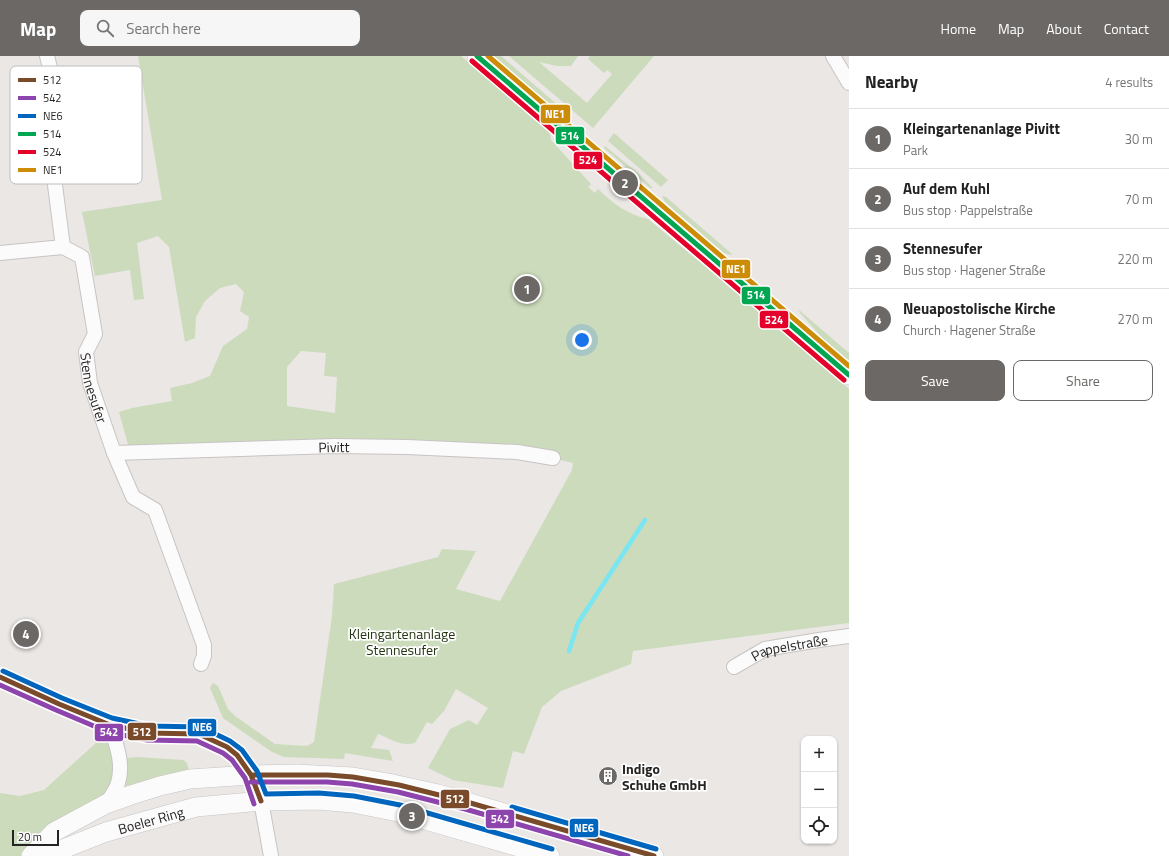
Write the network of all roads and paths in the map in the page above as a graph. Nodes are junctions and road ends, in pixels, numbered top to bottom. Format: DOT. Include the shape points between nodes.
graph roads {
  1 [pos="47,56"];
  2 [pos="477,56"];
  3 [pos="833,56"];
  4 [pos="50,66"];
  5 [pos="849,83"];
  6 [pos="55,184"];
  7 [pos="64,247"];
  8 [pos="0,253"];
  9 [pos="849,375"];
  10 [pos="114,453"];
  11 [pos="553,458"];
  12 [pos="849,636"];
  13 [pos="201,664"];
  14 [pos="734,667"];
  15 [pos="0,677"];
  16 [pos="110,725"];
  17 [pos="250,774"];
  18 [pos="261,801"];
  19 [pos="106,804"];
  20 [pos="31,856"];
  21 [pos="45,856"];
  22 [pos="271,856"];
  23 [pos="550,856"];
  24 [pos="654,856"];
  1 -- 4 [label="street"];
  2 -- 9 [label="main road"];
  3 -- 5 [label="street"];
  6 -- 7 [label="street"];
  7 -- 8 [label="street"];
  7 -- 10 [label="street, Stennesufer" via="82,257 95,334 86,352 90,383"];
  10 -- 11 [label="street, Pivitt" via="334,446 517,452"];
  10 -- 13 [label="street, Stennesufer" via="133,497 155,510 204,645"];
  12 -- 14 [label="street, Pappelstraße" via="765,649"];
  15 -- 16 [label="street"];
  16 -- 17 [label="street" via="148,733 199,734 227,747 237,755"];
  16 -- 19 [label="street, Boeler Ring" via="118,751 120,769 118,784"];
  17 -- 18 [label="main road"];
  17 -- 19 [label="main road, Boeler Ring" via="190,779"];
  17 -- 24 [label="main road, Boeler Ring" via="330,775 406,786"];
  18 -- 21 [label="main road, Boeler Ring" via="196,807 106,832"];
  18 -- 22 [label="street"];
  18 -- 23 [label="main road, Boeler Ring" via="319,800 353,803 398,812"];
  19 -- 20 [label="main road, Boeler Ring" via="54,832"];
}
